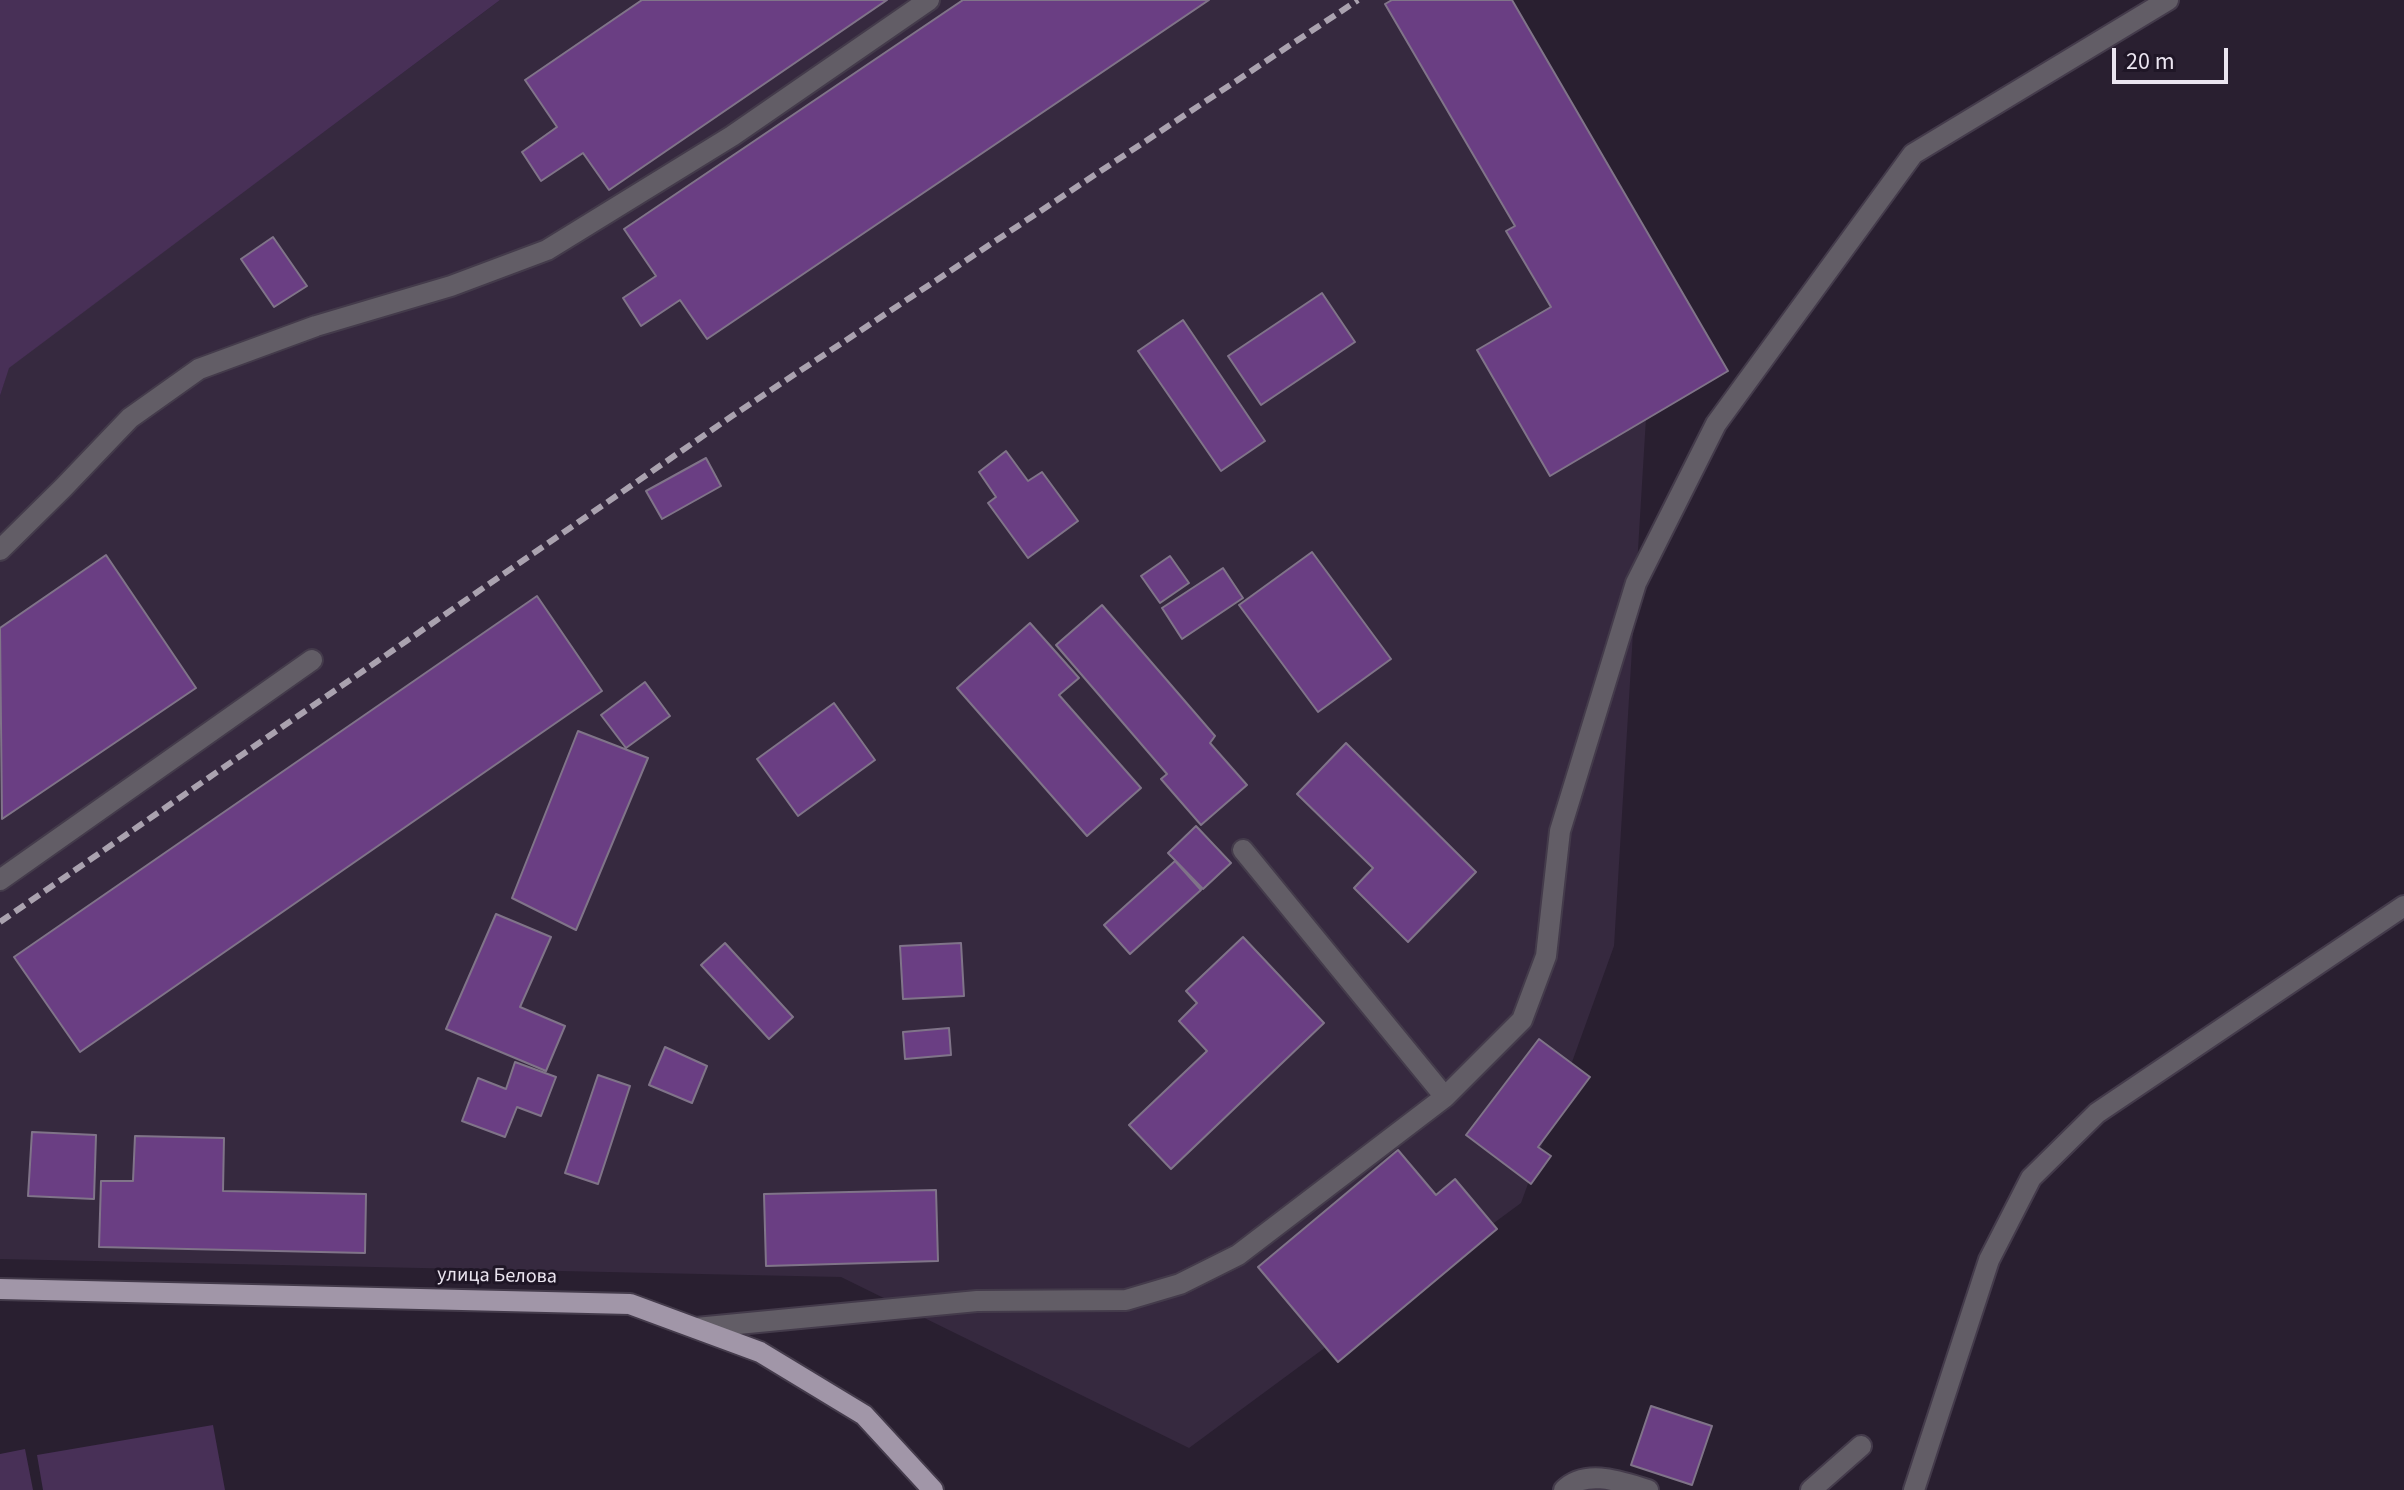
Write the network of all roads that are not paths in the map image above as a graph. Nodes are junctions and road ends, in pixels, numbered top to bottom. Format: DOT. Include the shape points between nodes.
graph roads {
  1 [pos="929,0"];
  2 [pos="2168,0"];
  3 [pos="0,550"];
  4 [pos="312,660"];
  5 [pos="1243,850"];
  6 [pos="0,880"];
  7 [pos="2404,906"];
  8 [pos="1445,1097"];
  9 [pos="0,1289"];
  10 [pos="696,1328"];
  11 [pos="1861,1446"];
  12 [pos="933,1490"];
  13 [pos="1564,1490"];
  14 [pos="1648,1490"];
  15 [pos="1811,1490"];
  16 [pos="1914,1490"];
  1 -- 3 [label="street" via="732,136 547,250 199,369 130,418"];
  2 -- 8 [label="street" via="1913,154 1716,424 1636,583 1560,831 1546,956 1522,1020"];
  4 -- 6 [label="street"];
  5 -- 8 [label="street"];
  7 -- 16 [label="street" via="2097,1113 2031,1178 1989,1260"];
  8 -- 10 [label="street" via="1238,1255 1180,1284 1126,1300 977,1301"];
  9 -- 10 [label="main road, улица Белова" via="630,1304"];
  10 -- 12 [label="main road, улица Белова" via="760,1352 864,1415"];
  11 -- 15 [label="street"];
  13 -- 14 [label="street" via="1573,1482 1607,1478"];
}
